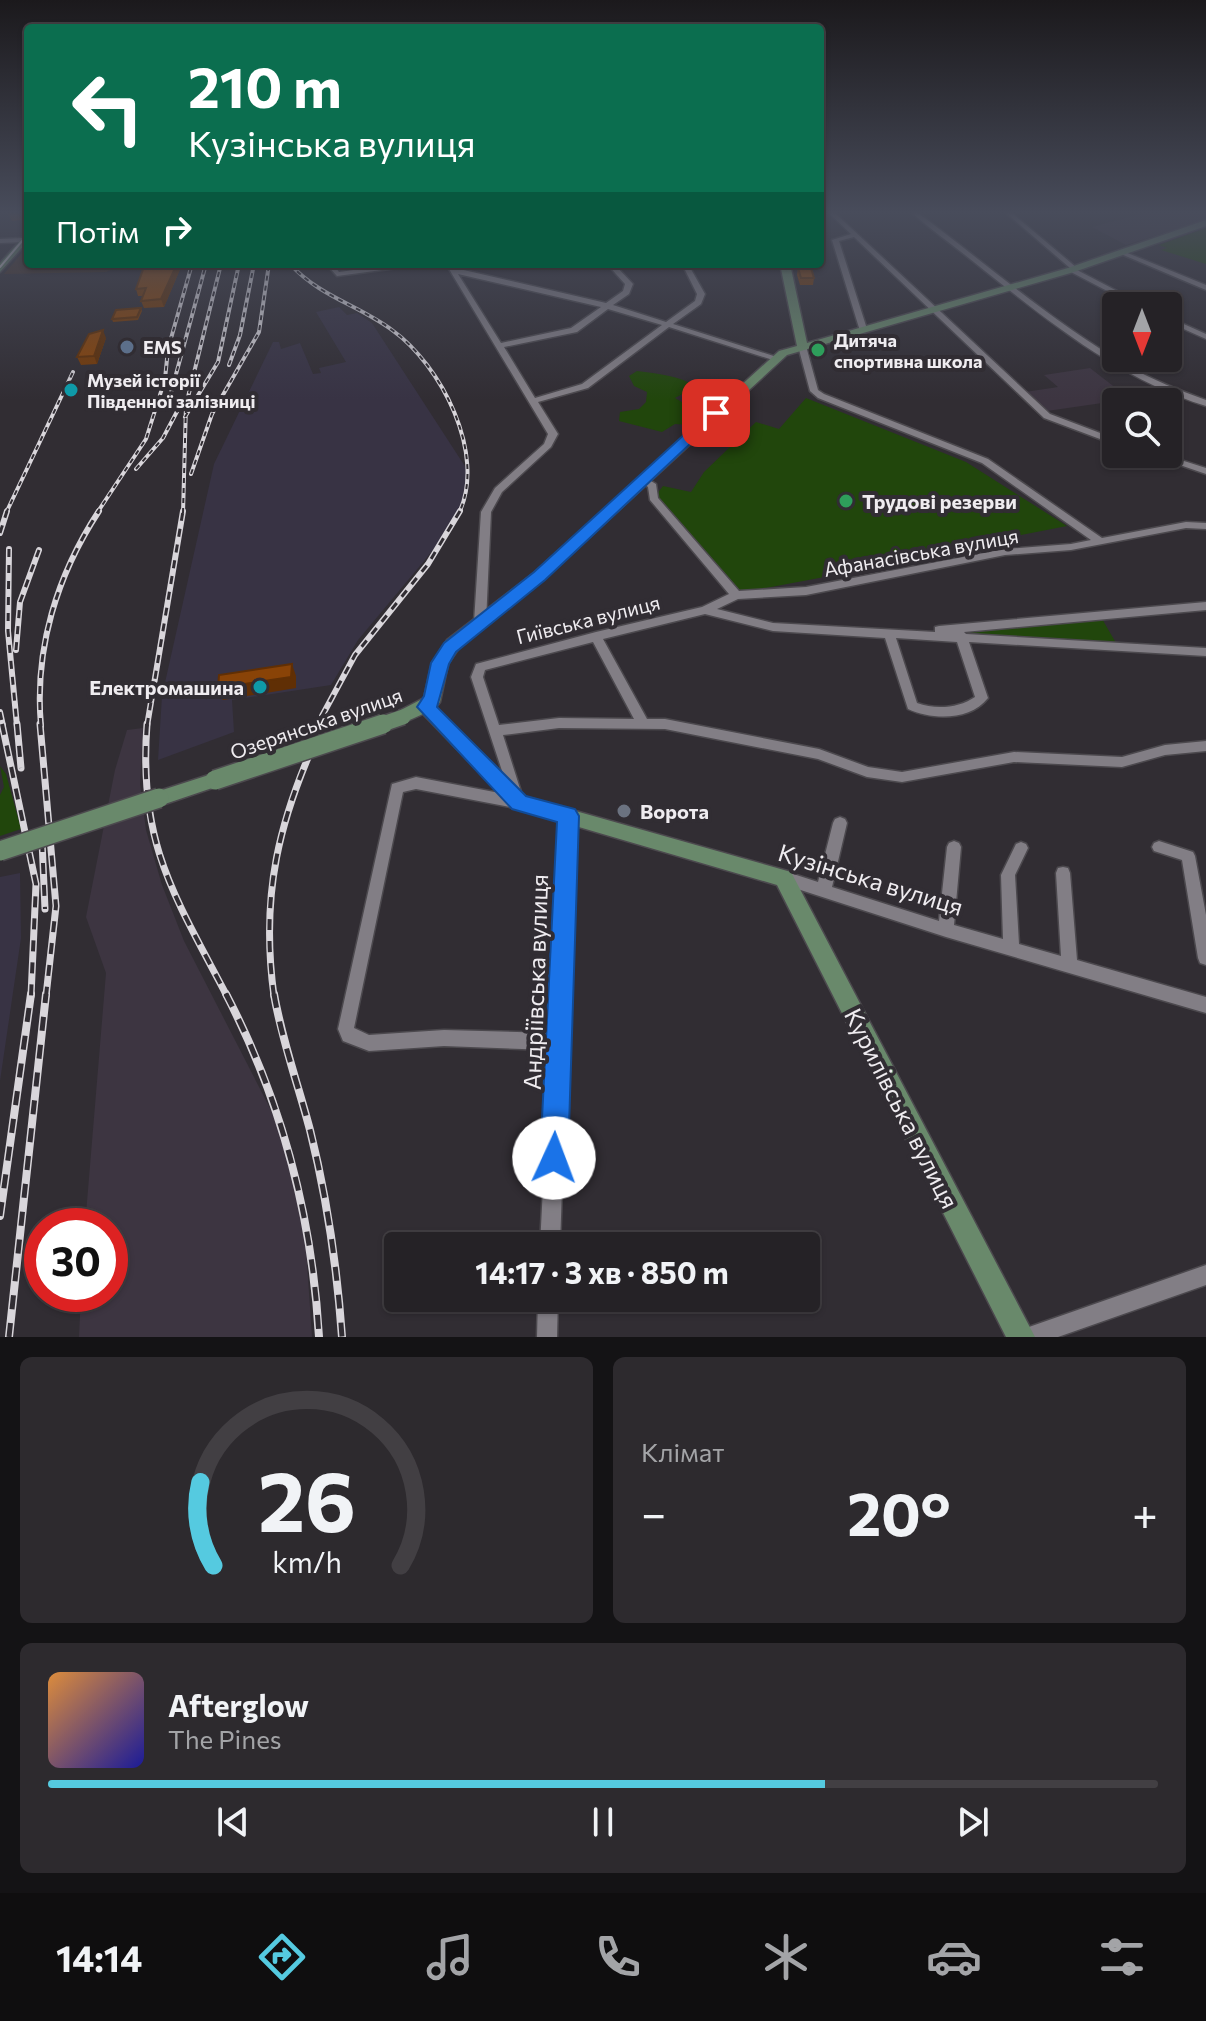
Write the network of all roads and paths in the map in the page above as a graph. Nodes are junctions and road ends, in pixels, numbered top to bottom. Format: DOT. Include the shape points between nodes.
graph roads {
  1 [pos="455,275"];
  2 [pos="484,275"];
  3 [pos="623,275"];
  4 [pos="691,275"];
  5 [pos="787,275"];
  6 [pos="846,275"];
  7 [pos="899,275"];
  8 [pos="995,275"];
  9 [pos="1054,275"];
  10 [pos="1083,275"];
  11 [pos="1176,275"];
  12 [pos="1011,288"];
  13 [pos="1206,288"];
  14 [pos="1115,292"];
  15 [pos="607,306"];
  16 [pos="934,309"];
  17 [pos="670,324"];
  18 [pos="1182,326"];
  19 [pos="863,329"];
  20 [pos="1206,337"];
  21 [pos="499,346"];
  22 [pos="802,346"];
  23 [pos="776,358"];
  24 [pos="533,401"];
  25 [pos="1206,403"];
  26 [pos="1102,437"];
  27 [pos="1182,463"];
  28 [pos="1206,471"];
  29 [pos="644,480"];
  30 [pos="1206,526"];
  31 [pos="1099,541"];
  32 [pos="736,595"];
  33 [pos="1206,606"];
  34 [pos="705,610"];
  35 [pos="480,622"];
  36 [pos="889,633"];
  37 [pos="928,634"];
  38 [pos="961,635"];
  39 [pos="596,636"];
  40 [pos="1206,652"];
  41 [pos="426,707"];
  42 [pos="642,721"];
  43 [pos="494,731"];
  44 [pos="1206,746"];
  45 [pos="520,803"];
  46 [pos="568,816"];
  47 [pos="840,823"];
  48 [pos="954,847"];
  49 [pos="1159,847"];
  50 [pos="1021,848"];
  51 [pos="0,851"];
  52 [pos="1063,873"];
  53 [pos="784,878"];
  54 [pos="823,891"];
  55 [pos="946,930"];
  56 [pos="1011,948"];
  57 [pos="1206,958"];
  58 [pos="1069,963"];
  59 [pos="1206,1005"];
  60 [pos="559,1042"];
  61 [pos="551,1232"];
  62 [pos="1206,1275"];
  63 [pos="548,1312"];
  64 [pos="547,1337"];
  65 [pos="1021,1337"];
  66 [pos="1029,1337"];
  1 -- 21 [label="street"];
  2 -- 15 [label="street"];
  3 -- 15 [label="street" via="629,288"];
  4 -- 17 [label="street" via="701,294 698,302"];
  5 -- 22 [label="main road"];
  6 -- 19 [label="street"];
  7 -- 16 [label="street"];
  8 -- 12 [label="street"];
  9 -- 12 [label="main road, Озерянська вулиця"];
  10 -- 14 [label="street"];
  11 -- 13 [label="street"];
  12 -- 16 [label="main road, Озерянська вулиця"];
  12 -- 25 [label="street" via="1122,366"];
  15 -- 17 [label="street"];
  15 -- 21 [label="street" via="574,330"];
  16 -- 19 [label="main road, Озерянська вулиця"];
  16 -- 26 [label="street" via="1047,416"];
  17 -- 23 [label="street"];
  17 -- 24 [label="street" via="585,386"];
  18 -- 20 [label="street"];
  19 -- 22 [label="main road, Озерянська вулиця"];
  21 -- 24 [label="street"];
  22 -- 23 [label="main road, Озерянська вулиця"];
  22 -- 31 [label="street" via="814,391 821,396 985,461"];
  23 -- 29 [label="main road, Озерянська вулиця"];
  24 -- 35 [label="street" via="552,440 498,490 486,512"];
  27 -- 28 [label="street"];
  29 -- 32 [label="street" via="653,486 653,498"];
  29 -- 35 [label="main road, Озерянська вулиця"];
  30 -- 31 [label="street, Афанасівська вулиця"];
  31 -- 32 [label="street, Афанасівська вулиця" via="1005,552 806,591"];
  32 -- 34 [label="street, Гиївська вулиця"];
  33 -- 37 [label="street, Гиївська вулиця" via="948,627"];
  34 -- 36 [label="street, Гиївська вулиця" via="773,627"];
  34 -- 39 [label="street, Гиївська вулиця"];
  35 -- 41 [label="main road, Озерянська вулиця" via="446,653"];
  36 -- 37 [label="street, Гиївська вулиця"];
  36 -- 38 [label="street" via="912,706 931,711 970,707 982,698"];
  37 -- 38 [label="street, Гиївська вулиця"];
  38 -- 40 [label="street, Гиївська вулиця"];
  39 -- 42 [label="street"];
  39 -- 43 [label="street, Гиївська вулиця" via="480,667 477,677"];
  41 -- 45 [label="main road"];
  41 -- 51 [label="main road, Озерянська вулиця, bridge"];
  42 -- 43 [label="street"];
  42 -- 44 [label="street" via="796,748 882,776 902,777 1014,757 1122,762"];
  43 -- 45 [label="street"];
  45 -- 46 [label="main road, Кузінська вулиця"];
  45 -- 60 [label="street, Кузінська вулиця" via="416,783 397,788 346,1029 369,1043 444,1038"];
  46 -- 53 [label="main road, Кузінська вулиця"];
  46 -- 60 [label="street, Андріївська вулиця"];
  47 -- 54 [label="street"];
  48 -- 55 [label="street"];
  49 -- 57 [label="street" via="1188,856"];
  50 -- 56 [label="street" via="1008,875"];
  52 -- 58 [label="street"];
  53 -- 54 [label="street, Кузінська вулиця"];
  53 -- 65 [label="main road, Курилівська вулиця"];
  54 -- 55 [label="street, Кузінська вулиця"];
  55 -- 56 [label="street, Кузінська вулиця"];
  56 -- 58 [label="street, Кузінська вулиця"];
  58 -- 59 [label="street, Кузінська вулиця"];
  60 -- 61 [label="street, Андріївська вулиця"];
  62 -- 66 [label="street"];
  63 -- 64 [label="street"];
}
